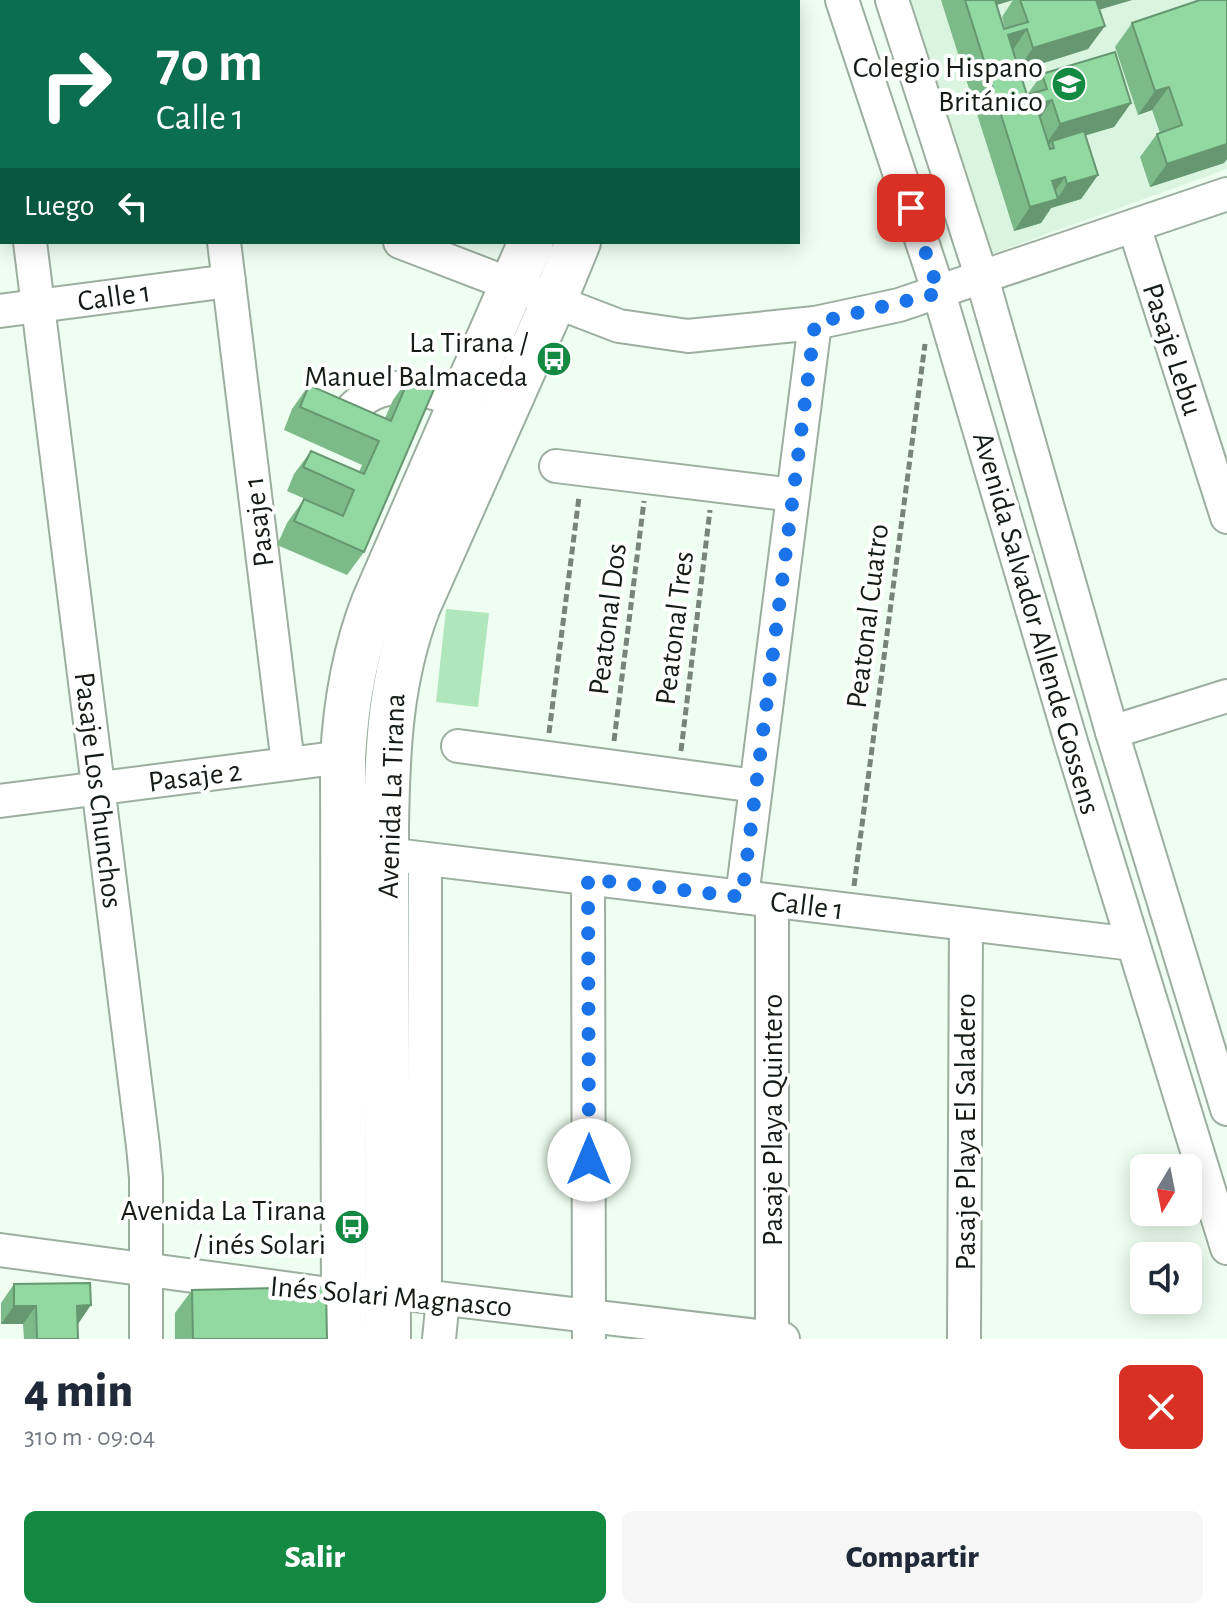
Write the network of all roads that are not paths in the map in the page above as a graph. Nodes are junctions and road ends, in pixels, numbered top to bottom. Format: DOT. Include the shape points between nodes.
graph roads {
  1 [pos="842,0"];
  2 [pos="892,0"];
  3 [pos="1227,194"];
  4 [pos="1134,226"];
  5 [pos="30,244"];
  6 [pos="224,244"];
  7 [pos="405,244"];
  8 [pos="530,244"];
  9 [pos="577,244"];
  10 [pos="982,278"];
  11 [pos="229,281"];
  12 [pos="513,287"];
  13 [pos="939,293"];
  14 [pos="553,303"];
  15 [pos="38,306"];
  16 [pos="0,311"];
  17 [pos="815,323"];
  18 [pos="463,402"];
  19 [pos="350,411"];
  20 [pos="569,468"];
  21 [pos="793,495"];
  22 [pos="1227,517"];
  23 [pos="1227,696"];
  24 [pos="1112,732"];
  25 [pos="458,746"];
  26 [pos="343,757"];
  27 [pos="288,764"];
  28 [pos="756,786"];
  29 [pos="98,788"];
  30 [pos="0,801"];
  31 [pos="406,857"];
  32 [pos="588,879"];
  33 [pos="757,899"];
  34 [pos="966,924"];
  35 [pos="1133,944"];
  36 [pos="1227,1109"];
  37 [pos="1227,1248"];
  38 [pos="0,1250"];
  39 [pos="145,1269"];
  40 [pos="344,1296"];
  41 [pos="419,1296"];
  42 [pos="589,1328"];
  43 [pos="146,1339"];
  44 [pos="344,1339"];
  45 [pos="388,1339"];
  46 [pos="439,1339"];
  47 [pos="776,1339"];
  48 [pos="964,1339"];
  1 -- 13 [label="street, Avenida Salvador Allende Gossens"];
  2 -- 10 [label="street, Avenida Salvador Allende Gossens"];
  3 -- 4 [label="street"];
  4 -- 10 [label="street"];
  4 -- 22 [label="street, Pasaje Lebu"];
  5 -- 15 [label="street, Pasaje Los Chunchos"];
  6 -- 11 [label="street, Pasaje 1"];
  7 -- 12 [label="street"];
  8 -- 12 [label="highway, Avenida La Tirana"];
  9 -- 14 [label="highway, Avenida La Tirana"];
  10 -- 13 [label="street"];
  10 -- 24 [label="street, Avenida Salvador Allende Gossens"];
  11 -- 15 [label="street, Calle 1"];
  11 -- 27 [label="street, Pasaje 1"];
  12 -- 14 [label="street"];
  12 -- 18 [label="highway, Avenida La Tirana"];
  13 -- 17 [label="street"];
  13 -- 35 [label="street, Avenida Salvador Allende Gossens"];
  14 -- 17 [label="street" via="619,326 666,335"];
  14 -- 31 [label="highway, Avenida La Tirana" via="406,637 390,715"];
  15 -- 16 [label="street, Calle 1"];
  15 -- 29 [label="street, Pasaje Los Chunchos"];
  17 -- 21 [label="street, Pasaje Playa Quintero"];
  18 -- 19 [label="street" via="397,387 378,390"];
  18 -- 26 [label="highway, Avenida La Tirana" via="362,633 349,688"];
  20 -- 21 [label="street"];
  21 -- 28 [label="street, Pasaje Playa Quintero"];
  23 -- 24 [label="street"];
  24 -- 36 [label="street, Avenida Salvador Allende Gossens"];
  25 -- 28 [label="street"];
  26 -- 27 [label="street, Pasaje 2"];
  26 -- 40 [label="highway, Avenida La Tirana"];
  27 -- 29 [label="street, Pasaje 2"];
  28 -- 33 [label="street, Pasaje Playa Quintero"];
  29 -- 30 [label="street, Pasaje 2"];
  29 -- 39 [label="street, Pasaje Los Chunchos" via="143,1146"];
  31 -- 32 [label="street, Calle 1"];
  31 -- 41 [label="highway, Avenida La Tirana"];
  32 -- 33 [label="street, Calle 1"];
  32 -- 42 [label="street"];
  33 -- 34 [label="street, Calle 1"];
  33 -- 47 [label="street, Pasaje Playa Quintero"];
  34 -- 35 [label="street, Calle 1"];
  34 -- 48 [label="street, Pasaje Playa El Saladero"];
  35 -- 37 [label="street, Avenida Salvador Allende Gossens"];
  38 -- 39 [label="street, Inés Solari Magnasco"];
  39 -- 40 [label="street, Inés Solari Magnasco"];
  39 -- 43 [label="street, Pasaje Los Chunchos"];
  40 -- 41 [label="street, Inés Solari Magnasco"];
  40 -- 44 [label="highway, Avenida La Tirana"];
  41 -- 42 [label="street, Inés Solari Magnasco"];
  41 -- 45 [label="highway, Avenida La Tirana"];
  41 -- 46 [label="street"];
  42 -- 47 [label="street, Inés Solari Magnasco"];
}
